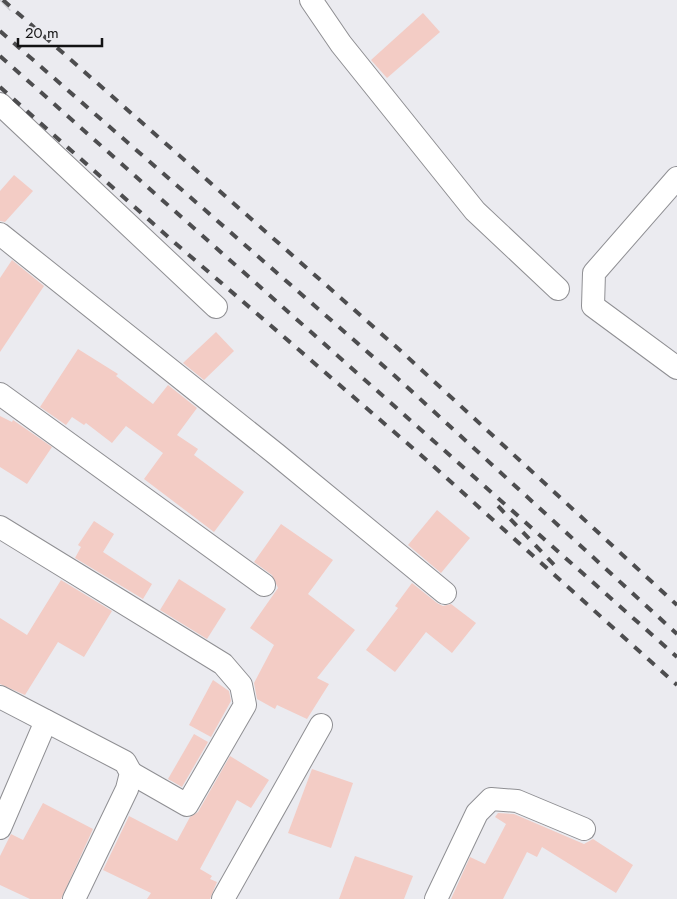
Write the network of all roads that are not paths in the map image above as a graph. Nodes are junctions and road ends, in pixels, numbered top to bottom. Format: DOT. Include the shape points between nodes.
graph roads {
  1 [pos="311,0"];
  2 [pos="0,104"];
  3 [pos="677,178"];
  4 [pos="0,234"];
  5 [pos="558,289"];
  6 [pos="216,307"];
  7 [pos="677,368"];
  8 [pos="0,394"];
  9 [pos="0,527"];
  10 [pos="264,585"];
  11 [pos="445,593"];
  12 [pos="0,697"];
  13 [pos="46,721"];
  14 [pos="321,725"];
  15 [pos="130,773"];
  16 [pos="0,828"];
  17 [pos="584,829"];
  18 [pos="74,899"];
  19 [pos="223,899"];
  20 [pos="436,899"];
  1 -- 5 [label="street" via="341,44 475,211"];
  2 -- 6 [label="street"];
  3 -- 7 [label="street" via="594,273 593,306"];
  4 -- 11 [label="street"];
  8 -- 10 [label="street"];
  9 -- 15 [label="street" via="223,664 241,685 245,705 187,805"];
  12 -- 13 [label="street"];
  13 -- 15 [label="street" via="125,762"];
  13 -- 16 [label="street"];
  14 -- 19 [label="street"];
  15 -- 18 [label="street" via="127,789"];
  17 -- 20 [label="street" via="517,801 491,799 477,813"];
}
